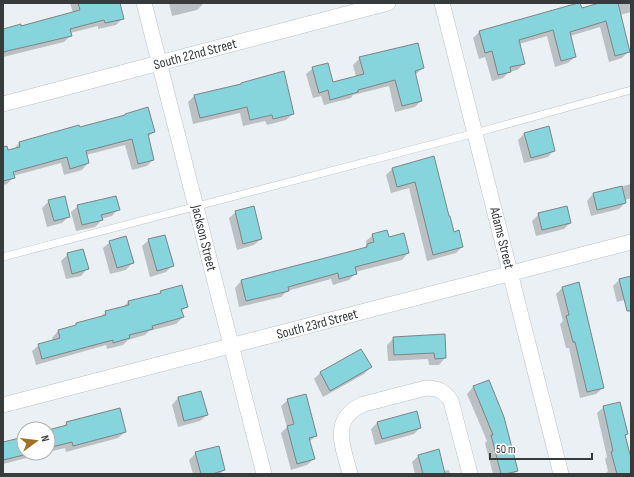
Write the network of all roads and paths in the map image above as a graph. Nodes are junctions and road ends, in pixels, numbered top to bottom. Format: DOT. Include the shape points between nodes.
graph roads {
  1 [pos="144,3"];
  2 [pos="388,3"];
  3 [pos="442,3"];
  4 [pos="160,63"];
  5 [pos="631,90"];
  6 [pos="3,104"];
  7 [pos="475,133"];
  8 [pos="196,205"];
  9 [pos="631,242"];
  10 [pos="3,257"];
  11 [pos="511,274"];
  12 [pos="231,346"];
  13 [pos="3,405"];
  14 [pos="264,474"];
  15 [pos="350,474"];
  16 [pos="470,474"];
  17 [pos="561,474"];
  1 -- 4 [label="street, Jackson Street"];
  2 -- 4 [label="street, South 22nd Street"];
  3 -- 7 [label="street, Adams Street"];
  4 -- 6 [label="street, South 22nd Street"];
  4 -- 8 [label="street, Jackson Street"];
  5 -- 7 [label="lane"];
  7 -- 8 [label="lane"];
  7 -- 11 [label="street, Adams Street"];
  8 -- 10 [label="lane"];
  8 -- 12 [label="street, Jackson Street"];
  9 -- 11 [label="street, South 23rd Street"];
  11 -- 12 [label="street, South 23rd Street"];
  11 -- 17 [label="street, Adams Street"];
  12 -- 13 [label="street, South 23rd Street"];
  12 -- 14 [label="street, Jackson Street"];
  15 -- 16 [label="street" via="341,437 341,428 349,413 364,404 426,388 441,390 451,401"];
}
